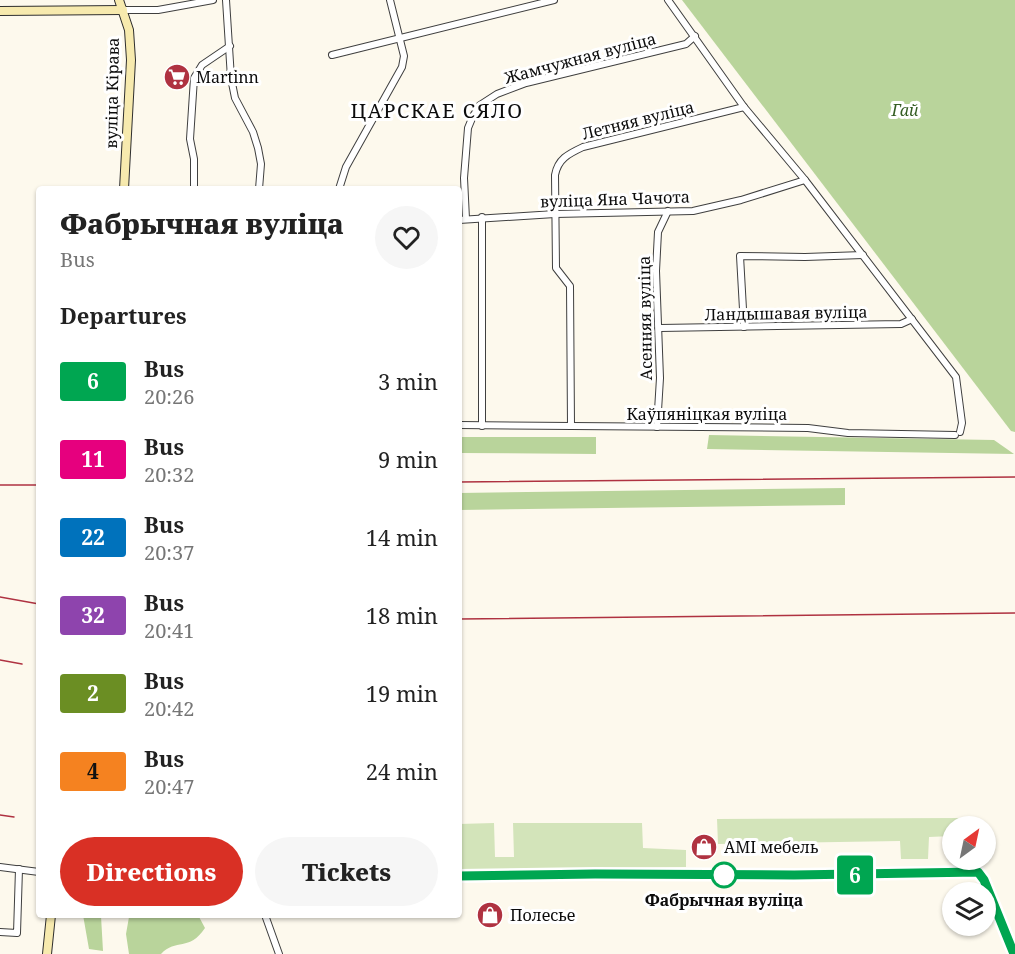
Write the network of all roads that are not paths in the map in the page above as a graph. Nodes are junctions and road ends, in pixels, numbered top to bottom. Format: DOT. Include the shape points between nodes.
graph roads {
  1 [pos="119,0"];
  2 [pos="175,0"];
  3 [pos="213,0"];
  4 [pos="226,0"];
  5 [pos="390,0"];
  6 [pos="554,0"];
  7 [pos="668,0"];
  8 [pos="177,8"];
  9 [pos="123,10"];
  10 [pos="0,11"];
  11 [pos="695,36"];
  12 [pos="399,39"];
  13 [pos="230,46"];
  14 [pos="332,55"];
  15 [pos="744,107"];
  16 [pos="805,180"];
  17 [pos="124,186"];
  18 [pos="194,186"];
  19 [pos="260,186"];
  20 [pos="340,186"];
  21 [pos="668,211"];
  22 [pos="555,214"];
  23 [pos="482,217"];
  24 [pos="462,219"];
  25 [pos="862,255"];
  26 [pos="912,320"];
  27 [pos="744,327"];
  28 [pos="660,328"];
  29 [pos="462,425"];
  30 [pos="482,426"];
  31 [pos="571,426"];
  32 [pos="657,427"];
  33 [pos="0,867"];
  34 [pos="19,869"];
  35 [pos="36,872"];
  36 [pos="462,876"];
  37 [pos="51,918"];
  38 [pos="266,918"];
  39 [pos="0,932"];
  40 [pos="46,954"];
  41 [pos="279,954"];
  42 [pos="1014,954"];
  1 -- 9 [label="main road, вуліца Кірава"];
  2 -- 8 [label="street"];
  3 -- 8 [label="street"];
  4 -- 13 [label="street"];
  5 -- 12 [label="street"];
  6 -- 12 [label="street"];
  7 -- 11 [label="street"];
  8 -- 9 [label="street"];
  9 -- 10 [label="main road"];
  9 -- 17 [label="main road, вуліца Кірава" via="131,60"];
  11 -- 15 [label="street"];
  11 -- 24 [label="street, Жамчужная вуліца" via="686,44 526,83 480,105 468,128"];
  12 -- 14 [label="street"];
  12 -- 20 [label="street" via="404,56 402,67 346,167"];
  13 -- 18 [label="street" via="202,65 194,78 190,139"];
  13 -- 19 [label="street" via="235,98 258,148"];
  15 -- 16 [label="street"];
  15 -- 22 [label="street, Летняя вуліца" via="573,152 556,166"];
  16 -- 21 [label="street, вуліца Яна Чачота" via="693,211"];
  16 -- 25 [label="street"];
  21 -- 22 [label="street, вуліца Яна Чачота"];
  21 -- 28 [label="street, Асенняя вуліца" via="658,232"];
  22 -- 23 [label="street, вуліца Яна Чачота"];
  22 -- 31 [label="street, Летняя вуліца" via="556,268 570,286"];
  23 -- 24 [label="street, вуліца Яна Чачота"];
  23 -- 30 [label="street"];
  25 -- 26 [label="street"];
  25 -- 27 [label="street" via="740,256"];
  26 -- 27 [label="street, Ландышавая вуліца" via="902,324"];
  26 -- 32 [label="street, Каўпяніцкая вуліца" via="956,377 962,423 958,433"];
  27 -- 28 [label="street, Ландышавая вуліца"];
  28 -- 32 [label="street, Асенняя вуліца"];
  29 -- 30 [label="street, Каўпяніцкая вуліца"];
  30 -- 31 [label="street, Каўпяніцкая вуліца"];
  31 -- 32 [label="street, Каўпяніцкая вуліца"];
  33 -- 34 [label="street"];
  34 -- 35 [label="street"];
  34 -- 39 [label="street" via="17,933"];
  36 -- 42 [label="main road" via="972,872 981,875"];
  37 -- 40 [label="main road"];
  38 -- 41 [label="street"];
}
